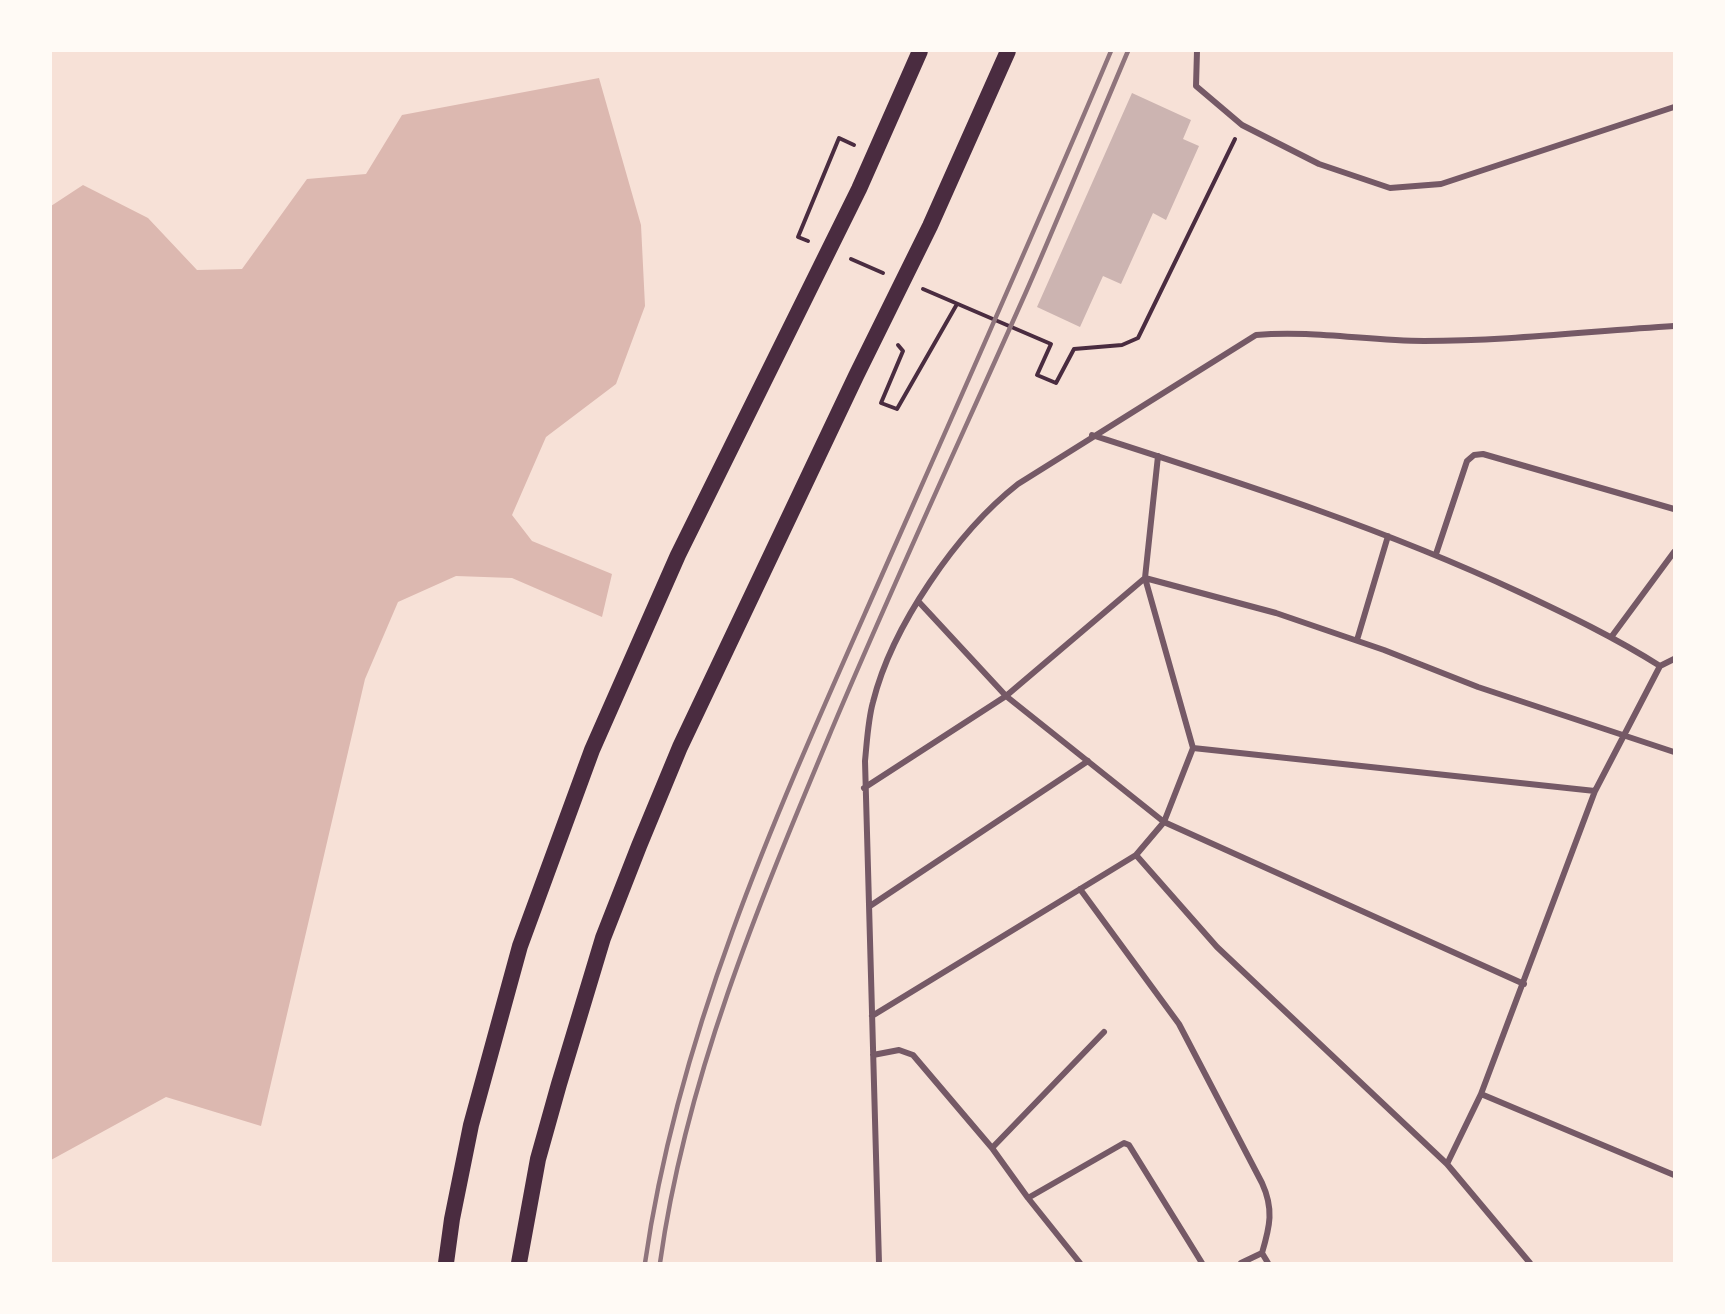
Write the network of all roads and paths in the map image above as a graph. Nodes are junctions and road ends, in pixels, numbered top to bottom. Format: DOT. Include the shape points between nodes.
graph roads {
  1 [pos="920,51"];
  2 [pos="1008,51"];
  3 [pos="1197,51"];
  4 [pos="1674,107"];
  5 [pos="1242,125"];
  6 [pos="839,138"];
  7 [pos="798,237"];
  8 [pos="957,304"];
  9 [pos="1674,326"];
  10 [pos="879,329"];
  11 [pos="1051,344"];
  12 [pos="1092,435"];
  13 [pos="1158,456"];
  14 [pos="1674,509"];
  15 [pos="1388,536"];
  16 [pos="1674,552"];
  17 [pos="1436,554"];
  18 [pos="1145,578"];
  19 [pos="918,601"];
  20 [pos="1612,636"];
  21 [pos="1357,640"];
  22 [pos="1674,659"];
  23 [pos="1660,666"];
  24 [pos="1006,696"];
  25 [pos="1623,734"];
  26 [pos="1193,748"];
  27 [pos="1674,752"];
  28 [pos="1088,761"];
  29 [pos="864,788"];
  30 [pos="1595,791"];
  31 [pos="1164,822"];
  32 [pos="1137,855"];
  33 [pos="1080,889"];
  34 [pos="870,906"];
  35 [pos="1524,984"];
  36 [pos="872,1016"];
  37 [pos="1104,1032"];
  38 [pos="873,1055"];
  39 [pos="1481,1094"];
  40 [pos="992,1149"];
  41 [pos="1447,1164"];
  42 [pos="1674,1175"];
  43 [pos="1028,1198"];
  44 [pos="1262,1253"];
  45 [pos="446,1263"];
  46 [pos="519,1263"];
  47 [pos="879,1263"];
  48 [pos="1080,1263"];
  49 [pos="1202,1263"];
  50 [pos="1241,1263"];
  51 [pos="1268,1263"];
  52 [pos="1530,1263"];
  1 -- 45 [label="highway" via="859,189 678,555 592,750 520,946 471,1125"];
  2 -- 10 [label="highway"];
  3 -- 5 [label="street" via="1196,86"];
  4 -- 5 [label="street" via="1442,184 1390,188 1320,164"];
  5 -- 11 [label="path" via="1138,338 1122,345 1074,349 1056,384 1037,375"];
  6 -- 7 [label="path"];
  8 -- 10 [label="path" via="897,409 881,403 903,351"];
  9 -- 12 [label="street" via="1423,341 1284,333 1256,335"];
  10 -- 46 [label="highway" via="680,747 603,938 538,1159"];
  12 -- 13 [label="street"];
  12 -- 19 [label="street" via="990,506 964,535"];
  13 -- 15 [label="street"];
  13 -- 18 [label="street"];
  14 -- 17 [label="street" via="1474,454 1467,461"];
  15 -- 17 [label="street"];
  15 -- 21 [label="street"];
  16 -- 20 [label="street"];
  17 -- 20 [label="street"];
  18 -- 21 [label="street" via="1276,613"];
  18 -- 24 [label="street"];
  18 -- 26 [label="street"];
  19 -- 24 [label="street"];
  19 -- 29 [label="street" via="890,656 873,702"];
  20 -- 23 [label="street"];
  21 -- 25 [label="street" via="1478,687"];
  22 -- 23 [label="street"];
  23 -- 25 [label="street"];
  24 -- 28 [label="street"];
  24 -- 29 [label="street"];
  25 -- 27 [label="street"];
  25 -- 30 [label="street"];
  26 -- 30 [label="street"];
  26 -- 31 [label="street"];
  28 -- 31 [label="street"];
  28 -- 34 [label="street"];
  29 -- 34 [label="street"];
  30 -- 35 [label="street"];
  31 -- 32 [label="street"];
  31 -- 35 [label="street"];
  32 -- 33 [label="street"];
  32 -- 41 [label="street" via="1217,947"];
  33 -- 36 [label="street"];
  33 -- 44 [label="street" via="1192,1045 1268,1196 1271,1209"];
  34 -- 36 [label="street"];
  35 -- 39 [label="street"];
  36 -- 38 [label="street"];
  37 -- 40 [label="street"];
  38 -- 40 [label="street" via="899,1050 913,1055"];
  38 -- 47 [label="street"];
  39 -- 41 [label="street"];
  39 -- 42 [label="street"];
  40 -- 43 [label="street"];
  41 -- 52 [label="street"];
  43 -- 48 [label="street"];
  43 -- 49 [label="street" via="1124,1143 1129,1145"];
  44 -- 50 [label="street"];
  44 -- 51 [label="street"];
}
